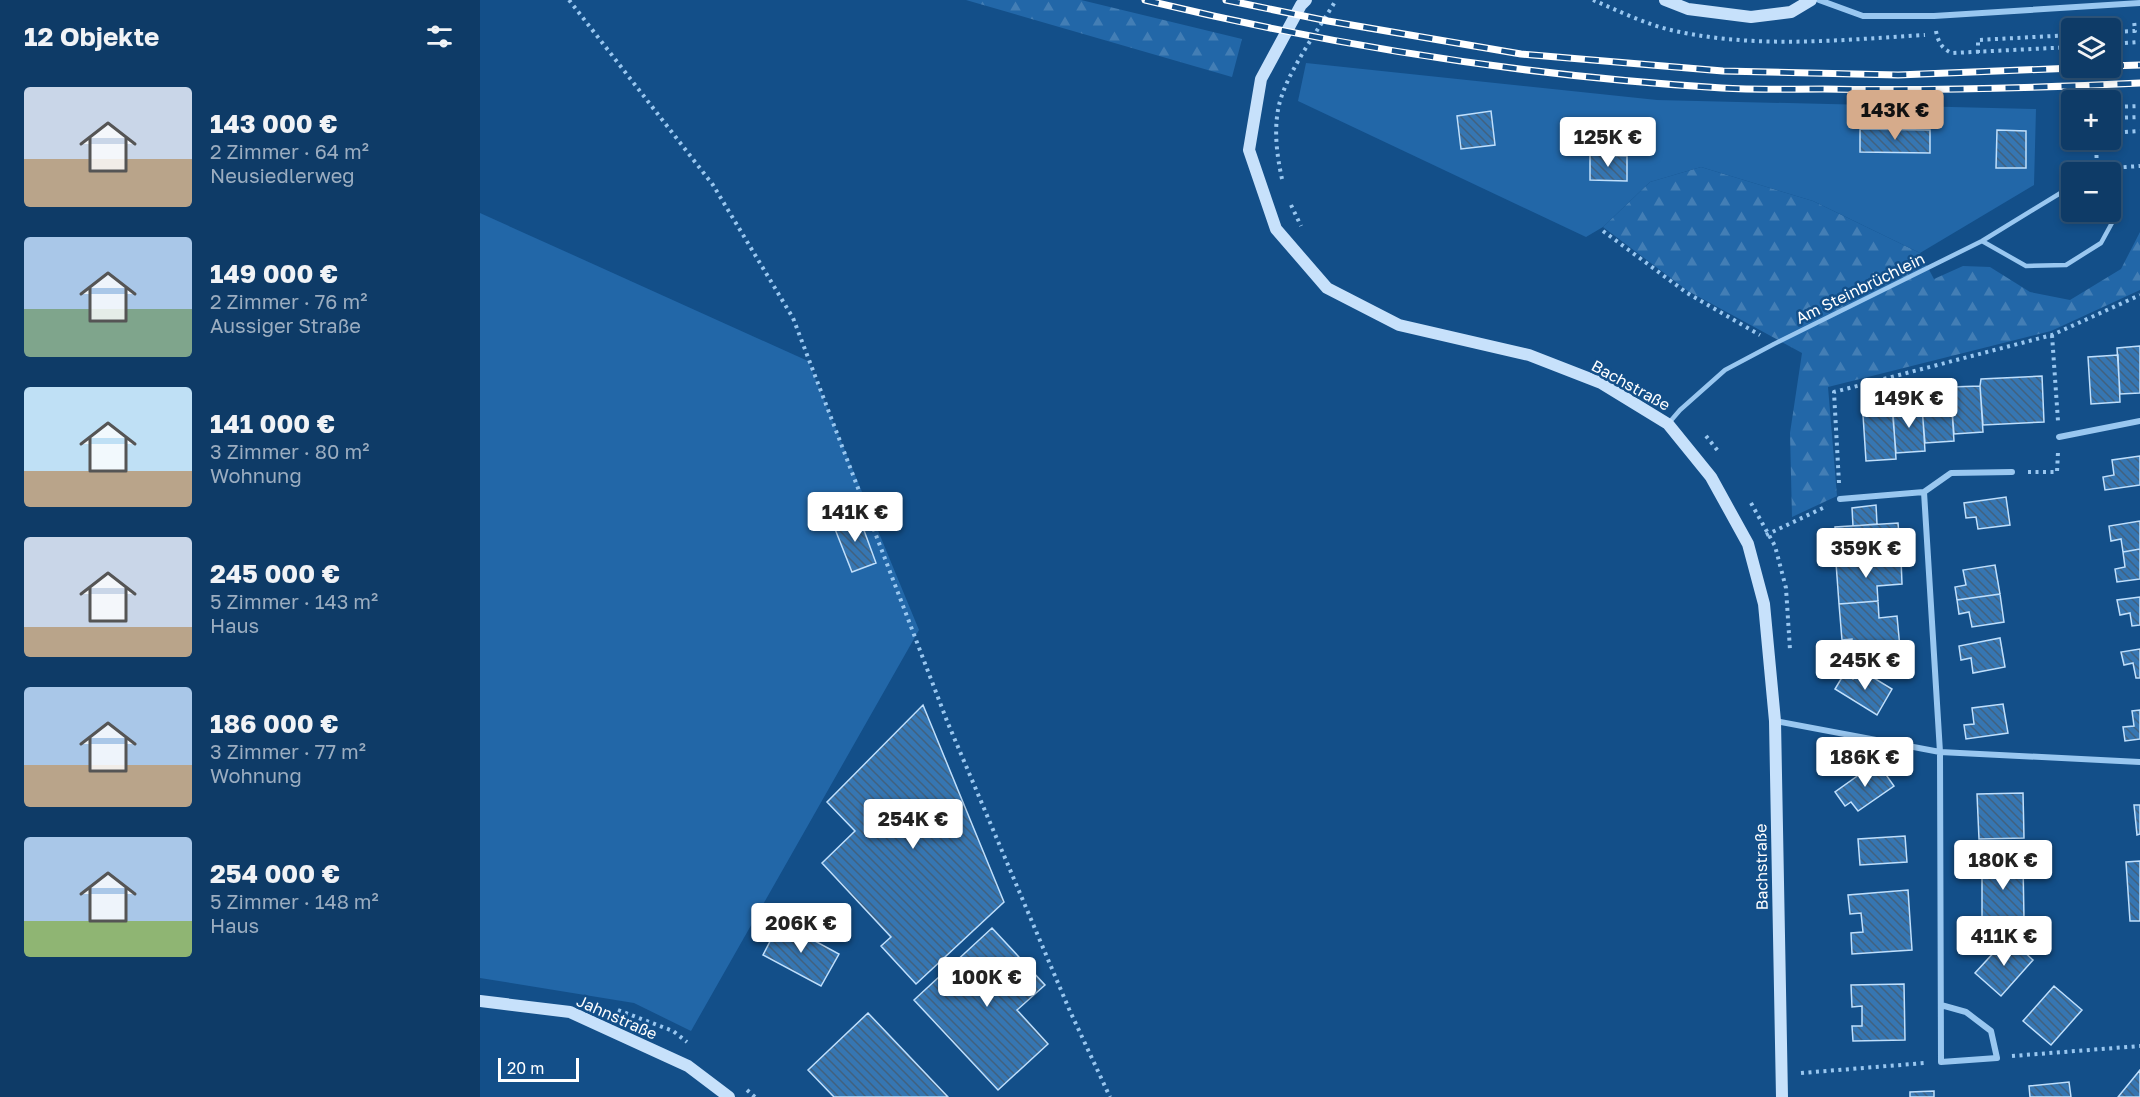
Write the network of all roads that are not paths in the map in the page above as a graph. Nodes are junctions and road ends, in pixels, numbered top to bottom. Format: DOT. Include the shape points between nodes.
graph roads {
  1 [pos="1306,0"];
  2 [pos="1665,0"];
  3 [pos="1811,0"];
  4 [pos="1819,0"];
  5 [pos="2136,3"];
  6 [pos="2061,193"];
  7 [pos="2113,222"];
  8 [pos="1982,241"];
  9 [pos="2140,421"];
  10 [pos="1668,424"];
  11 [pos="2059,437"];
  12 [pos="2012,472"];
  13 [pos="1924,492"];
  14 [pos="1840,499"];
  15 [pos="1775,721"];
  16 [pos="1940,752"];
  17 [pos="2140,762"];
  18 [pos="480,1001"];
  19 [pos="1941,1005"];
  20 [pos="729,1097"];
  21 [pos="1782,1097"];
  1 -- 10 [label="street, Bachstraße" via="1261,79 1249,150 1275,229 1327,288 1399,325 1529,355 1600,383"];
  2 -- 3 [label="street" via="1688,9 1751,17 1791,12"];
  4 -- 5 [label="street" via="1863,16 1934,16"];
  6 -- 8 [label="lane, Am Steinbrüchlein"];
  7 -- 8 [label="lane" via="2102,243 2066,266 2026,266"];
  8 -- 10 [label="lane, Am Steinbrüchlein" via="1725,370"];
  9 -- 11 [label="street"];
  10 -- 15 [label="street, Bachstraße" via="1711,477 1748,544 1764,604"];
  12 -- 13 [label="street" via="1951,473"];
  13 -- 14 [label="street"];
  13 -- 16 [label="street"];
  15 -- 16 [label="street"];
  15 -- 21 [label="street, Bachstraße"];
  16 -- 17 [label="street"];
  16 -- 19 [label="street"];
  18 -- 20 [label="street, Jahnstraße" via="570,1012 687,1066"];
  19 -- 19 [label="street" via="1941,1062 1997,1058 1991,1031 1966,1012"];
}
